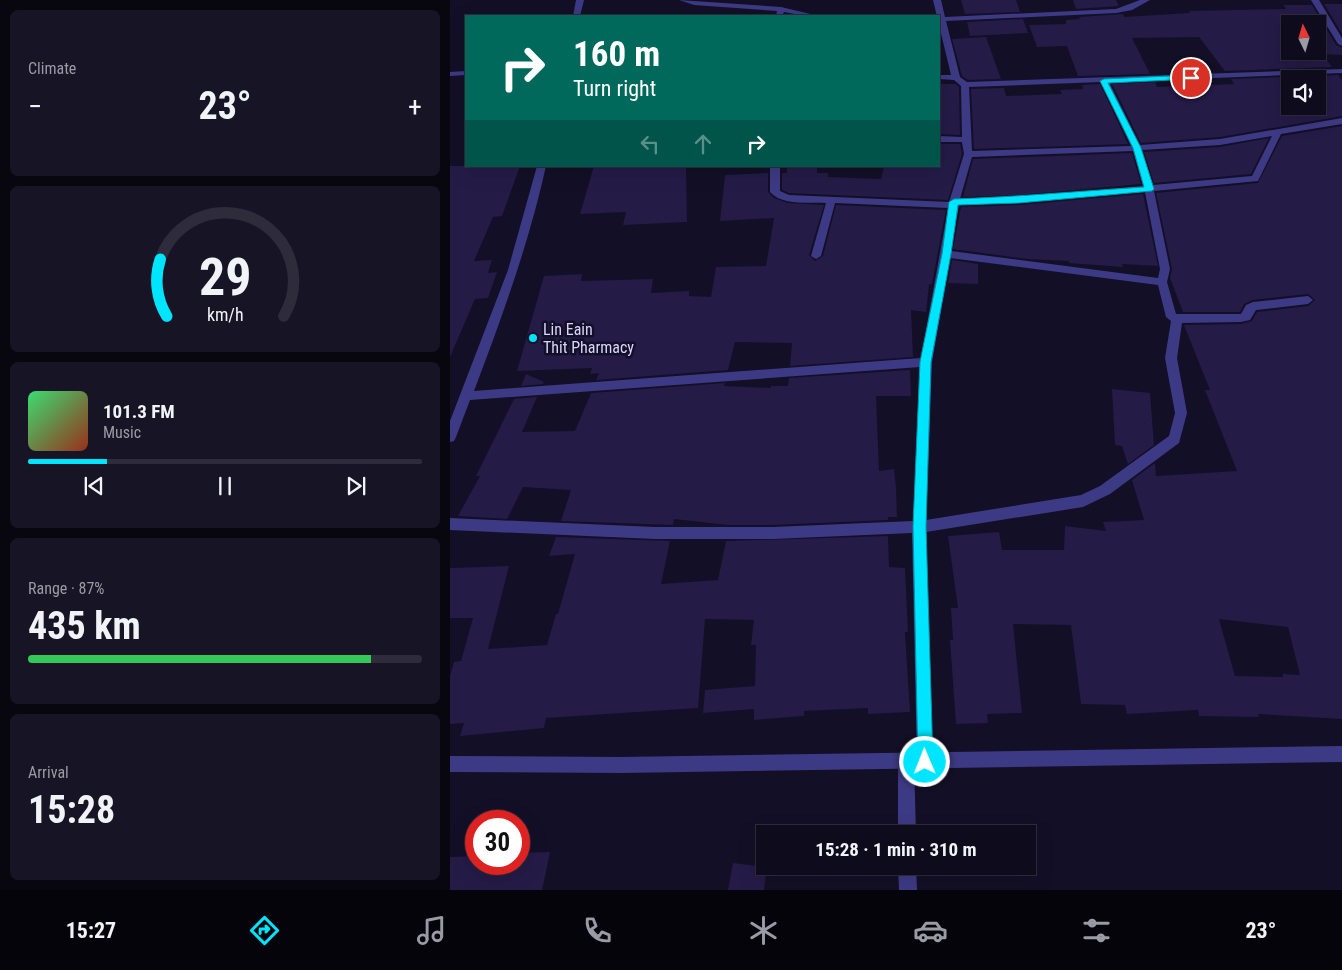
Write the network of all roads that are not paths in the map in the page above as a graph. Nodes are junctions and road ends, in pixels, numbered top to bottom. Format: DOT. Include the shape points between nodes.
graph roads {
  1 [pos="580,0"];
  2 [pos="684,0"];
  3 [pos="937,0"];
  4 [pos="1146,0"];
  5 [pos="1315,0"];
  6 [pos="780,13"];
  7 [pos="576,15"];
  8 [pos="803,15"];
  9 [pos="939,15"];
  10 [pos="940,19"];
  11 [pos="1342,44"];
  12 [pos="1342,72"];
  13 [pos="465,73"];
  14 [pos="450,74"];
  15 [pos="940,78"];
  16 [pos="960,81"];
  17 [pos="1104,81"];
  18 [pos="1342,121"];
  19 [pos="1278,132"];
  20 [pos="940,139"];
  21 [pos="966,140"];
  22 [pos="1137,148"];
  23 [pos="968,154"];
  24 [pos="542,167"];
  25 [pos="775,167"];
  26 [pos="1149,189"];
  27 [pos="831,200"];
  28 [pos="954,203"];
  29 [pos="946,254"];
  30 [pos="816,256"];
  31 [pos="1162,282"];
  32 [pos="1308,300"];
  33 [pos="1177,319"];
  34 [pos="926,362"];
  35 [pos="466,396"];
  36 [pos="450,437"];
  37 [pos="450,524"];
  38 [pos="919,527"];
  39 [pos="1342,754"];
  40 [pos="906,762"];
  41 [pos="925,762"];
  42 [pos="450,764"];
  43 [pos="907,825"];
  44 [pos="907,875"];
  45 [pos="908,890"];
  1 -- 7 [label="street"];
  2 -- 6 [label="street"];
  3 -- 9 [label="street"];
  4 -- 10 [label="street" via="1116,11"];
  5 -- 11 [label="street"];
  6 -- 8 [label="street"];
  10 -- 16 [label="street"];
  12 -- 17 [label="street"];
  13 -- 14 [label="street"];
  15 -- 16 [label="street"];
  16 -- 17 [label="street"];
  16 -- 21 [label="street"];
  17 -- 22 [label="street"];
  18 -- 19 [label="street"];
  19 -- 22 [label="street" via="1220,142"];
  19 -- 26 [label="street" via="1255,179"];
  20 -- 21 [label="street"];
  21 -- 23 [label="street"];
  22 -- 23 [label="street"];
  22 -- 26 [label="street"];
  23 -- 28 [label="street"];
  24 -- 35 [label="street" via="516,265"];
  25 -- 27 [label="street" via="775,192 780,196"];
  26 -- 28 [label="street"];
  26 -- 31 [label="street" via="1165,269"];
  27 -- 28 [label="street"];
  27 -- 30 [label="street"];
  28 -- 29 [label="street"];
  29 -- 31 [label="street"];
  29 -- 34 [label="street"];
  31 -- 33 [label="street" via="1171,317"];
  32 -- 33 [label="street" via="1253,306 1246,317"];
  33 -- 38 [label="street" via="1171,358 1181,413 1175,438 1105,490 1083,501"];
  34 -- 35 [label="street"];
  34 -- 38 [label="street"];
  35 -- 36 [label="street"];
  37 -- 38 [label="street" via="655,533 773,533"];
  38 -- 41 [label="street"];
  39 -- 41 [label="street"];
  40 -- 41 [label="street"];
  40 -- 42 [label="street"];
  40 -- 43 [label="street"];
  44 -- 45 [label="street"];
}
